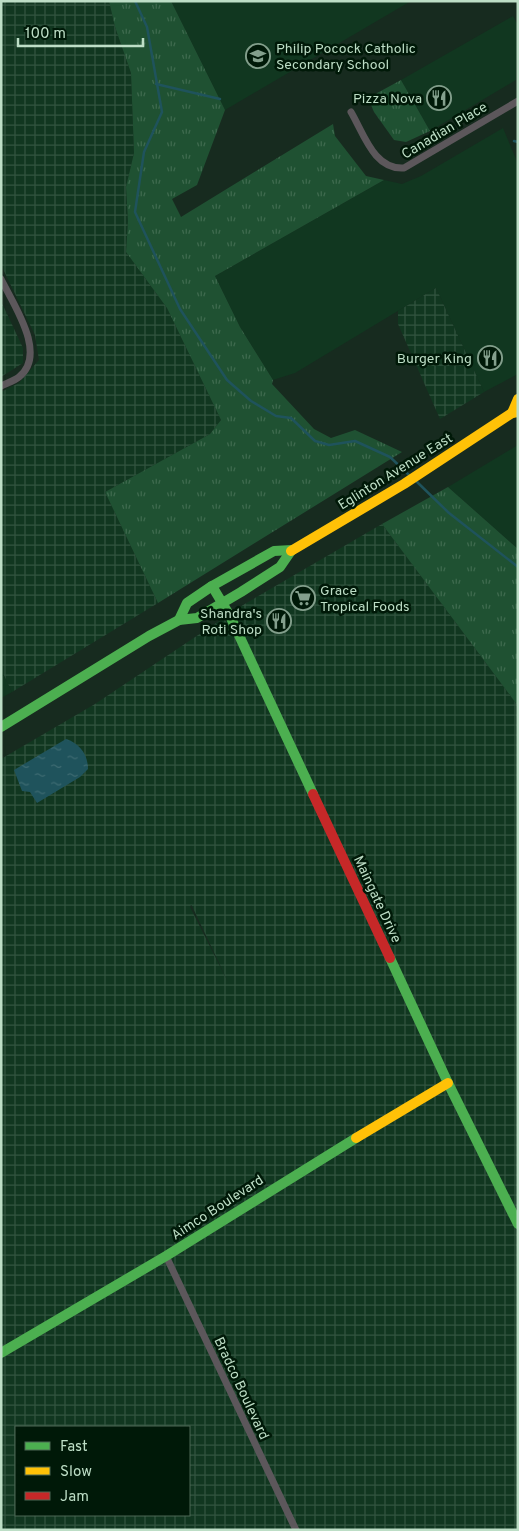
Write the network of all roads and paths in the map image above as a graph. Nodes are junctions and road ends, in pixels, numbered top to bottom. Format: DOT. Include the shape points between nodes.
graph roads {
  1 [pos="518,101"];
  2 [pos="352,112"];
  3 [pos="1,280"];
  4 [pos="1,386"];
  5 [pos="518,399"];
  6 [pos="515,413"];
  7 [pos="292,550"];
  8 [pos="212,586"];
  9 [pos="222,602"];
  10 [pos="179,620"];
  11 [pos="1,727"];
  12 [pos="448,1083"];
  13 [pos="518,1224"];
  14 [pos="166,1256"];
  15 [pos="1,1353"];
  16 [pos="296,1530"];
  1 -- 2 [label="street, Canadian Place" via="404,168 393,168 378,160"];
  3 -- 4 [label="street" via="32,350 24,372"];
  5 -- 6 [label="street, Eglinton Avenue East"];
  6 -- 7 [label="street, Eglinton Avenue East"];
  7 -- 8 [label="street, Eglinton Avenue East" via="274,551"];
  7 -- 9 [label="street, Eglinton Avenue East" via="280,567"];
  8 -- 9 [label="street, Maingate Drive"];
  8 -- 10 [label="street, Eglinton Avenue East" via="187,603"];
  9 -- 10 [label="street, Eglinton Avenue East" via="197,618"];
  9 -- 12 [label="street, Maingate Drive"];
  10 -- 11 [label="street, Eglinton Avenue East"];
  12 -- 13 [label="street, Maingate Drive"];
  12 -- 14 [label="street, Aimco Boulevard"];
  14 -- 15 [label="street, Aimco Boulevard"];
  14 -- 16 [label="street, Bradco Boulevard"];
}
